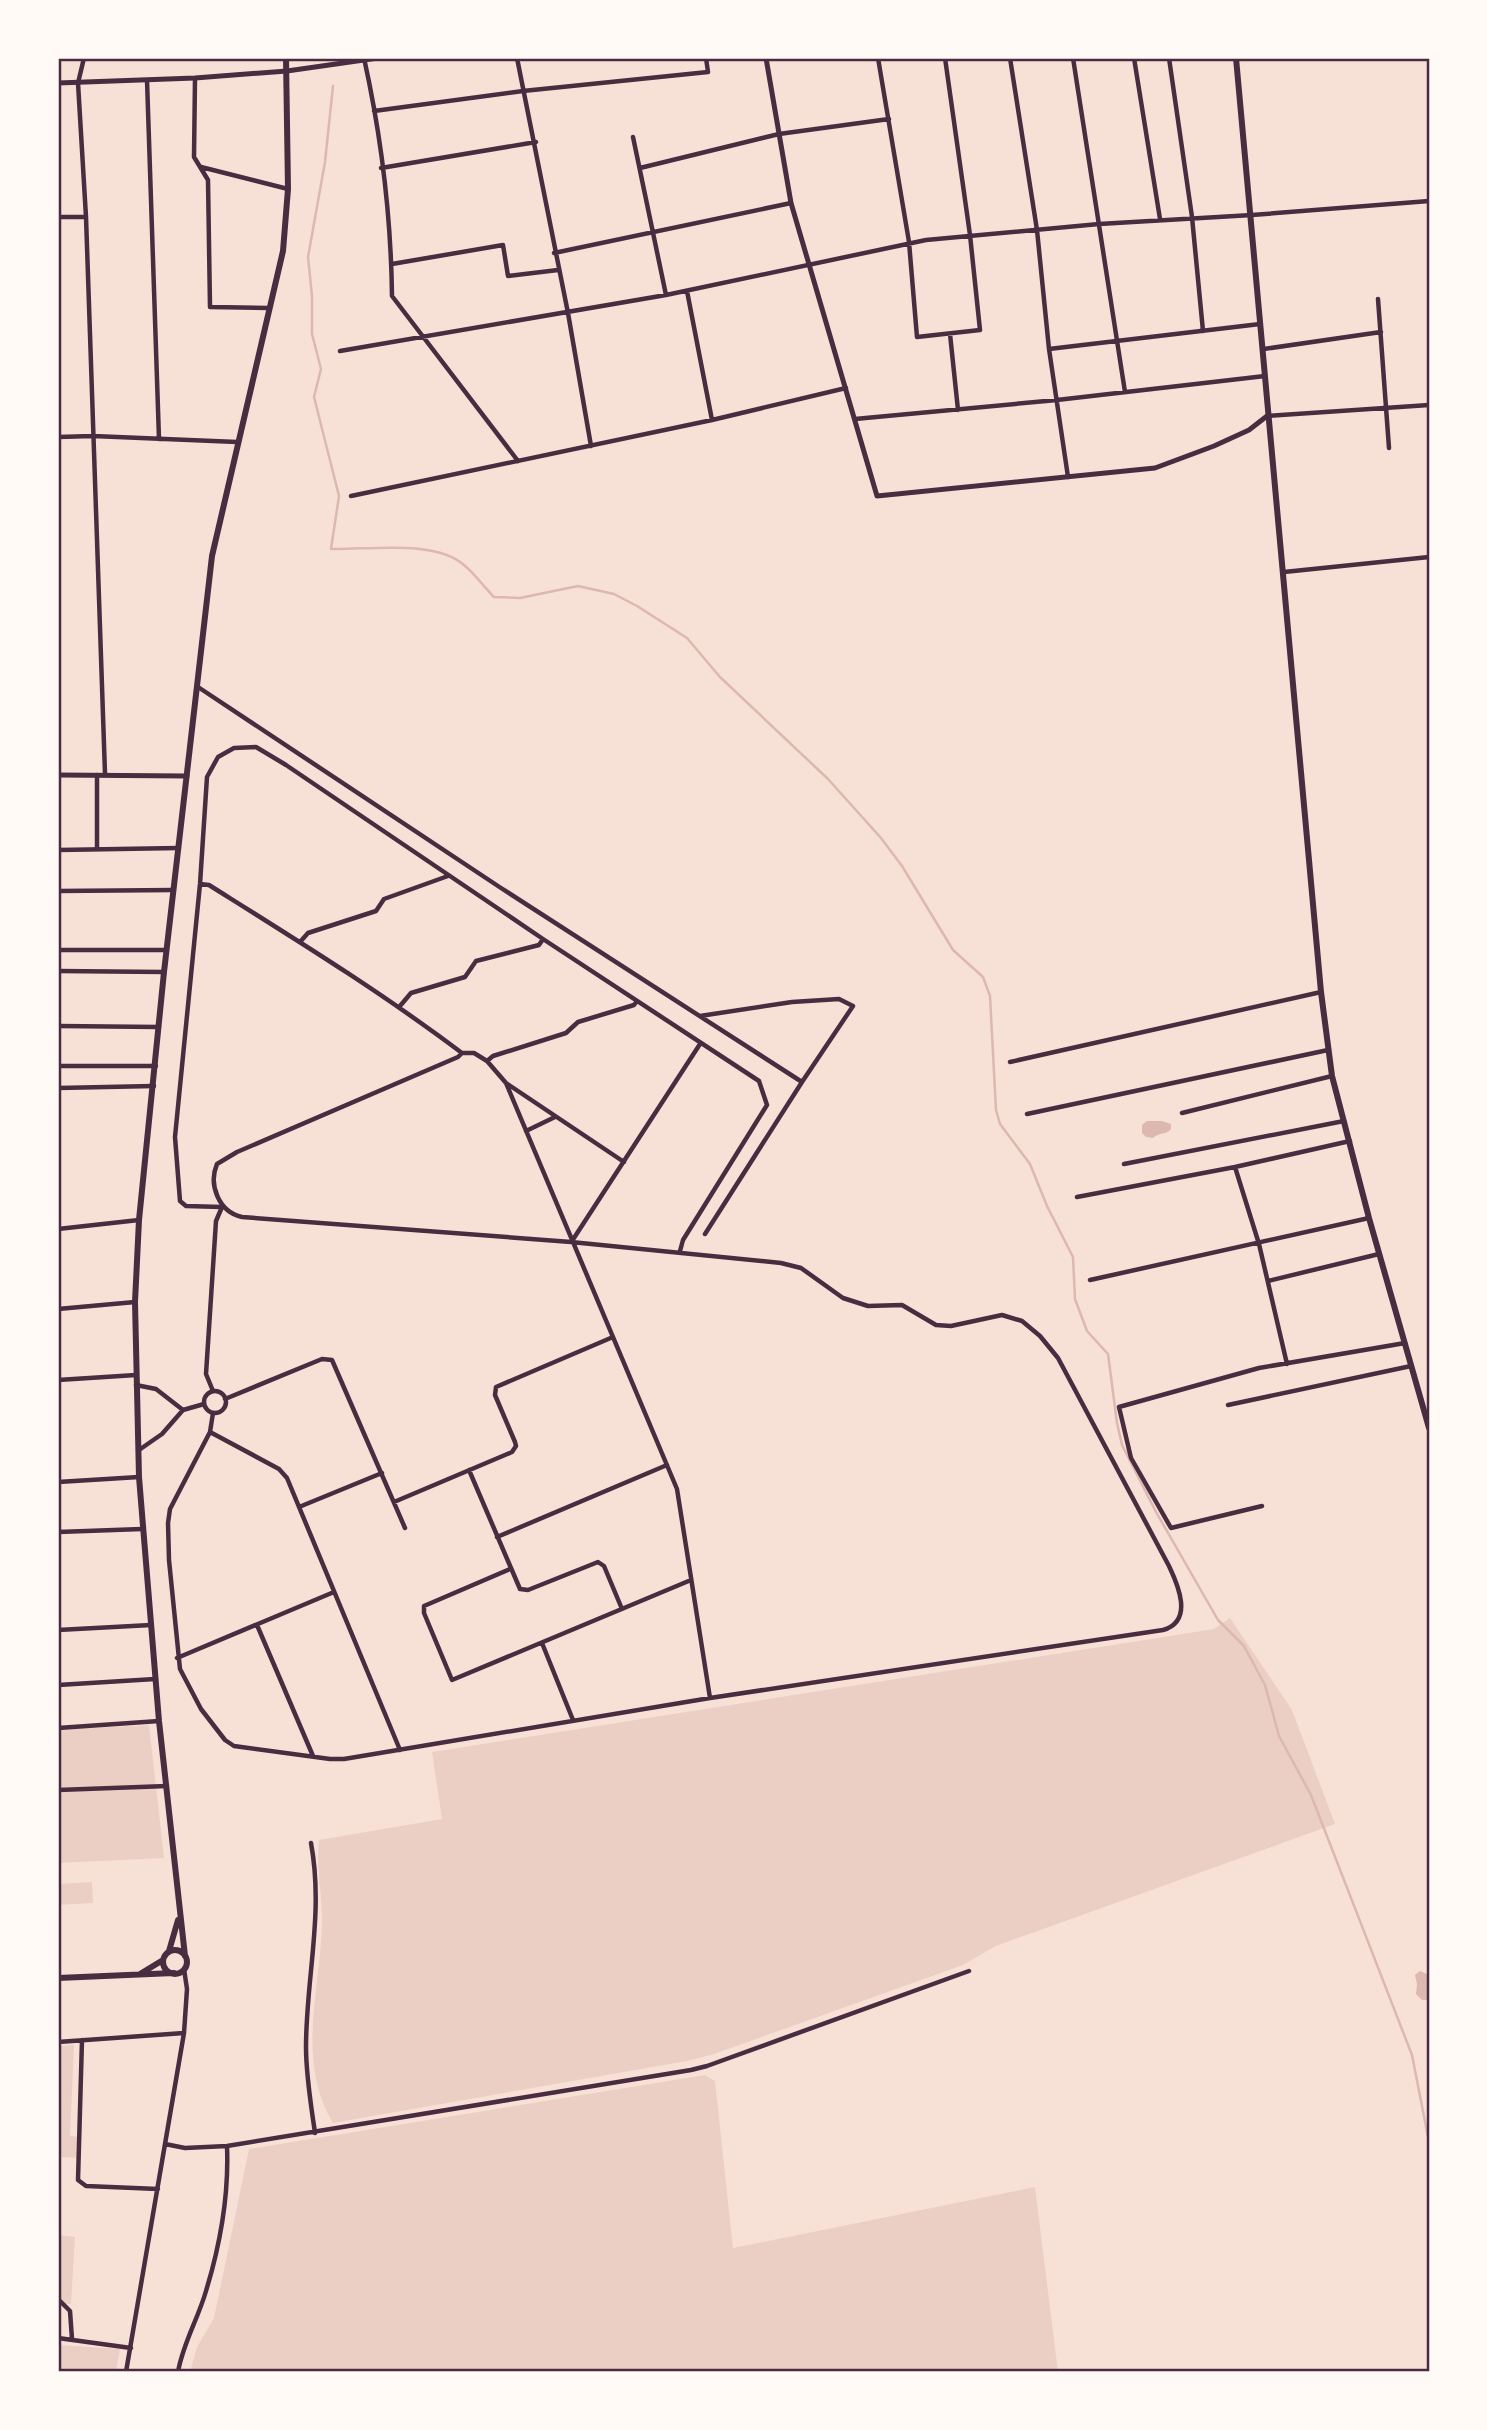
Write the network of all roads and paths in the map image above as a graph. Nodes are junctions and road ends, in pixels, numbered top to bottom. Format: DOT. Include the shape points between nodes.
graph roads {
  1 [pos="84,58"];
  2 [pos="286,58"];
  3 [pos="378,58"];
  4 [pos="517,58"];
  5 [pos="706,58"];
  6 [pos="766,58"];
  7 [pos="878,58"];
  8 [pos="945,58"];
  9 [pos="1010,58"];
  10 [pos="1073,58"];
  11 [pos="1134,58"];
  12 [pos="1169,58"];
  13 [pos="1236,58"];
  14 [pos="364,59"];
  15 [pos="287,71"];
  16 [pos="195,78"];
  17 [pos="147,80"];
  18 [pos="58,83"];
  19 [pos="78,83"];
  20 [pos="523,91"];
  21 [pos="374,111"];
  22 [pos="889,119"];
  23 [pos="779,134"];
  24 [pos="633,137"];
  25 [pos="536,142"];
  26 [pos="200,167"];
  27 [pos="381,168"];
  28 [pos="640,168"];
  29 [pos="288,189"];
  30 [pos="1429,201"];
  31 [pos="791,203"];
  32 [pos="1252,215"];
  33 [pos="58,217"];
  34 [pos="86,217"];
  35 [pos="1192,217"];
  36 [pos="1160,219"];
  37 [pos="1099,224"];
  38 [pos="1037,230"];
  39 [pos="652,232"];
  40 [pos="970,235"];
  41 [pos="909,242"];
  42 [pos="554,253"];
  43 [pos="391,264"];
  44 [pos="809,264"];
  45 [pos="558,270"];
  46 [pos="687,291"];
  47 [pos="666,295"];
  48 [pos="1378,299"];
  49 [pos="269,308"];
  50 [pos="568,313"];
  51 [pos="1261,324"];
  52 [pos="1203,331"];
  53 [pos="1381,332"];
  54 [pos="950,334"];
  55 [pos="425,337"];
  56 [pos="1117,340"];
  57 [pos="1049,349"];
  58 [pos="1264,349"];
  59 [pos="340,351"];
  60 [pos="1266,376"];
  61 [pos="846,388"];
  62 [pos="1125,392"];
  63 [pos="1057,400"];
  64 [pos="1429,405"];
  65 [pos="1386,407"];
  66 [pos="958,410"];
  67 [pos="1268,416"];
  68 [pos="855,419"];
  69 [pos="712,420"];
  70 [pos="93,436"];
  71 [pos="58,437"];
  72 [pos="159,439"];
  73 [pos="237,442"];
  74 [pos="590,446"];
  75 [pos="1389,448"];
  76 [pos="518,461"];
  77 [pos="1068,478"];
  78 [pos="351,496"];
  79 [pos="1429,557"];
  80 [pos="1284,572"];
  81 [pos="198,687"];
  82 [pos="97,774"];
  83 [pos="105,774"];
  84 [pos="58,775"];
  85 [pos="187,776"];
  86 [pos="178,848"];
  87 [pos="97,849"];
  88 [pos="58,850"];
  89 [pos="448,876"];
  90 [pos="200,884"];
  91 [pos="174,890"];
  92 [pos="58,891"];
  93 [pos="542,940"];
  94 [pos="300,942"];
  95 [pos="58,950"];
  96 [pos="167,950"];
  97 [pos="58,971"];
  98 [pos="164,972"];
  99 [pos="1321,992"];
  100 [pos="637,1001"];
  101 [pos="400,1006"];
  102 [pos="699,1016"];
  103 [pos="58,1026"];
  104 [pos="159,1027"];
  105 [pos="700,1044"];
  106 [pos="1328,1050"];
  107 [pos="462,1053"];
  108 [pos="487,1060"];
  109 [pos="1010,1062"];
  110 [pos="58,1066"];
  111 [pos="157,1066"];
  112 [pos="1332,1076"];
  113 [pos="506,1083"];
  114 [pos="802,1083"];
  115 [pos="154,1086"];
  116 [pos="58,1088"];
  117 [pos="1182,1113"];
  118 [pos="1027,1114"];
  119 [pos="556,1116"];
  120 [pos="1344,1121"];
  121 [pos="526,1131"];
  122 [pos="1350,1141"];
  123 [pos="624,1162"];
  124 [pos="1125,1164"];
  125 [pos="1235,1167"];
  126 [pos="1077,1197"];
  127 [pos="222,1207"];
  128 [pos="1369,1218"];
  129 [pos="139,1220"];
  130 [pos="58,1229"];
  131 [pos="705,1234"];
  132 [pos="572,1242"];
  133 [pos="1259,1244"];
  134 [pos="680,1251"];
  135 [pos="1379,1254"];
  136 [pos="1090,1280"];
  137 [pos="1267,1281"];
  138 [pos="135,1302"];
  139 [pos="58,1309"];
  140 [pos="613,1337"];
  141 [pos="1405,1343"];
  142 [pos="1287,1364"];
  143 [pos="1411,1366"];
  144 [pos="136,1375"];
  145 [pos="58,1380"];
  146 [pos="136,1385"];
  147 [pos="213,1391"];
  148 [pos="225,1399"];
  149 [pos="204,1404"];
  150 [pos="1228,1405"];
  151 [pos="183,1410"];
  152 [pos="213,1413"];
  153 [pos="1429,1428"];
  154 [pos="210,1432"];
  155 [pos="138,1450"];
  156 [pos="667,1465"];
  157 [pos="468,1470"];
  158 [pos="382,1473"];
  159 [pos="139,1477"];
  160 [pos="58,1482"];
  161 [pos="394,1502"];
  162 [pos="1262,1506"];
  163 [pos="299,1507"];
  164 [pos="405,1528"];
  165 [pos="142,1529"];
  166 [pos="58,1532"];
  167 [pos="497,1537"];
  168 [pos="510,1569"];
  169 [pos="691,1580"];
  170 [pos="334,1592"];
  171 [pos="622,1609"];
  172 [pos="151,1625"];
  173 [pos="257,1625"];
  174 [pos="58,1630"];
  175 [pos="542,1643"];
  176 [pos="177,1658"];
  177 [pos="155,1679"];
  178 [pos="58,1685"];
  179 [pos="710,1698"];
  180 [pos="573,1720"];
  181 [pos="159,1721"];
  182 [pos="58,1728"];
  183 [pos="400,1750"];
  184 [pos="313,1757"];
  185 [pos="167,1786"];
  186 [pos="58,1790"];
  187 [pos="311,1843"];
  188 [pos="180,1911"];
  189 [pos="169,1951"];
  190 [pos="185,1956"];
  191 [pos="163,1960"];
  192 [pos="184,1969"];
  193 [pos="969,1971"];
  194 [pos="174,1973"];
  195 [pos="138,1975"];
  196 [pos="58,1978"];
  197 [pos="184,2033"];
  198 [pos="82,2040"];
  199 [pos="58,2042"];
  200 [pos="315,2133"];
  201 [pos="165,2144"];
  202 [pos="227,2146"];
  203 [pos="158,2189"];
  204 [pos="58,2300"];
  205 [pos="58,2338"];
  206 [pos="72,2339"];
  207 [pos="131,2348"];
  208 [pos="127,2372"];
  209 [pos="178,2372"];
  1 -- 19 [label="street"];
  2 -- 15 [label="main road"];
  3 -- 14 [label="street"];
  4 -- 20 [label="street"];
  5 -- 20 [label="street" via="708,72"];
  6 -- 23 [label="street"];
  7 -- 22 [label="street"];
  8 -- 40 [label="street"];
  9 -- 38 [label="street"];
  10 -- 37 [label="street"];
  11 -- 36 [label="street"];
  12 -- 35 [label="street"];
  13 -- 32 [label="main road"];
  14 -- 15 [label="street"];
  14 -- 21 [label="street"];
  15 -- 16 [label="street"];
  15 -- 29 [label="main road"];
  16 -- 17 [label="street"];
  16 -- 26 [label="street" via="194,157"];
  17 -- 19 [label="street"];
  17 -- 72 [label="street"];
  18 -- 19 [label="street"];
  19 -- 34 [label="street"];
  20 -- 21 [label="street"];
  20 -- 25 [label="street"];
  21 -- 27 [label="street"];
  22 -- 23 [label="street"];
  22 -- 41 [label="street"];
  23 -- 28 [label="street"];
  23 -- 31 [label="street"];
  24 -- 28 [label="street"];
  25 -- 27 [label="street"];
  25 -- 42 [label="street"];
  26 -- 29 [label="street"];
  26 -- 49 [label="street" via="208,180 210,307"];
  27 -- 43 [label="street"];
  28 -- 39 [label="street"];
  29 -- 49 [label="main road" via="283,251"];
  30 -- 32 [label="street"];
  31 -- 39 [label="street"];
  31 -- 44 [label="street"];
  32 -- 35 [label="street"];
  32 -- 51 [label="main road"];
  33 -- 34 [label="street"];
  34 -- 70 [label="street"];
  35 -- 36 [label="street"];
  35 -- 52 [label="street"];
  36 -- 37 [label="street"];
  37 -- 38 [label="street"];
  37 -- 56 [label="street"];
  38 -- 40 [label="street"];
  38 -- 57 [label="street"];
  39 -- 42 [label="street"];
  39 -- 47 [label="street"];
  40 -- 41 [label="street"];
  40 -- 54 [label="street" via="980,330"];
  41 -- 44 [label="street"];
  41 -- 54 [label="street" via="916,337"];
  42 -- 45 [label="street"];
  43 -- 45 [label="street" via="503,245 508,276"];
  43 -- 55 [label="street" via="392,296"];
  44 -- 46 [label="street"];
  44 -- 61 [label="street"];
  45 -- 50 [label="street"];
  46 -- 47 [label="street"];
  46 -- 69 [label="street"];
  47 -- 50 [label="street"];
  48 -- 53 [label="street"];
  49 -- 73 [label="main road"];
  50 -- 55 [label="street"];
  50 -- 74 [label="street"];
  51 -- 52 [label="street"];
  51 -- 58 [label="main road"];
  52 -- 56 [label="street"];
  53 -- 58 [label="street"];
  53 -- 65 [label="street"];
  54 -- 66 [label="street"];
  55 -- 59 [label="street"];
  55 -- 76 [label="street"];
  56 -- 57 [label="street"];
  56 -- 62 [label="street"];
  57 -- 63 [label="street"];
  58 -- 60 [label="main road"];
  60 -- 62 [label="street"];
  60 -- 67 [label="main road"];
  61 -- 68 [label="street"];
  61 -- 69 [label="street"];
  62 -- 63 [label="street"];
  63 -- 66 [label="street"];
  63 -- 77 [label="street"];
  64 -- 65 [label="street"];
  65 -- 67 [label="street"];
  65 -- 75 [label="street"];
  66 -- 68 [label="street"];
  67 -- 77 [label="street" via="1244,432 1165,465"];
  67 -- 80 [label="main road"];
  68 -- 77 [label="street" via="877,496"];
  69 -- 74 [label="street"];
  70 -- 71 [label="street"];
  70 -- 72 [label="street"];
  70 -- 83 [label="street"];
  72 -- 73 [label="street"];
  73 -- 81 [label="main road" via="212,556"];
  74 -- 76 [label="street"];
  76 -- 78 [label="street"];
  79 -- 80 [label="street"];
  80 -- 99 [label="main road"];
  81 -- 85 [label="main road"];
  81 -- 102 [label="street"];
  82 -- 83 [label="street"];
  82 -- 84 [label="street"];
  82 -- 87 [label="street"];
  83 -- 85 [label="street"];
  85 -- 86 [label="main road"];
  86 -- 87 [label="street"];
  86 -- 91 [label="main road"];
  87 -- 88 [label="street"];
  89 -- 90 [label="street" via="286,765 256,747 243,747 218,757 207,777"];
  89 -- 93 [label="street"];
  89 -- 94 [label="street" via="384,899 376,911 308,933"];
  90 -- 94 [label="street" via="209,885"];
  90 -- 127 [label="street" via="175,1138 180,1202"];
  91 -- 92 [label="street"];
  91 -- 96 [label="main road"];
  93 -- 100 [label="street"];
  93 -- 101 [label="street" via="476,961 465,976 411,993"];
  94 -- 101 [label="street"];
  95 -- 96 [label="street"];
  96 -- 98 [label="main road"];
  97 -- 98 [label="street"];
  98 -- 104 [label="main road"];
  99 -- 106 [label="main road"];
  99 -- 109 [label="street"];
  100 -- 105 [label="street"];
  100 -- 108 [label="street" via="578,1023 566,1033"];
  101 -- 107 [label="street"];
  102 -- 114 [label="street"];
  102 -- 114 [label="street" via="792,1002 839,999 853,1006"];
  103 -- 104 [label="street"];
  104 -- 111 [label="main road"];
  105 -- 123 [label="street"];
  105 -- 134 [label="street" via="759,1082 766,1105"];
  106 -- 112 [label="main road"];
  106 -- 118 [label="street"];
  107 -- 108 [label="street"];
  107 -- 127 [label="street" via="217,1164 214,1180"];
  108 -- 113 [label="street"];
  110 -- 111 [label="street"];
  111 -- 115 [label="main road"];
  112 -- 117 [label="street"];
  112 -- 120 [label="main road"];
  113 -- 119 [label="street"];
  113 -- 121 [label="street"];
  114 -- 131 [label="street"];
  115 -- 116 [label="street"];
  115 -- 129 [label="main road"];
  119 -- 121 [label="street"];
  119 -- 123 [label="street"];
  120 -- 122 [label="main road"];
  120 -- 124 [label="street"];
  121 -- 132 [label="street"];
  122 -- 125 [label="street"];
  122 -- 128 [label="main road"];
  123 -- 132 [label="street"];
  125 -- 126 [label="street"];
  125 -- 133 [label="street"];
  127 -- 132 [label="street" via="242,1217"];
  127 -- 147 [label="street" via="216,1221 206,1374"];
  128 -- 133 [label="street"];
  128 -- 135 [label="main road"];
  129 -- 130 [label="street"];
  129 -- 138 [label="main road"];
  132 -- 134 [label="street"];
  132 -- 140 [label="street"];
  133 -- 136 [label="street"];
  133 -- 137 [label="street"];
  134 -- 179 [label="street" via="802,1268 843,1298 868,1306 902,1305 944,1327 1002,1315 1022,1321 1058,1358 1169,1566 1182,1604 1177,1621 1163,1630"];
  135 -- 137 [label="street"];
  135 -- 141 [label="main road"];
  137 -- 142 [label="street"];
  138 -- 139 [label="street"];
  138 -- 144 [label="main road"];
  140 -- 156 [label="street"];
  140 -- 157 [label="street" via="496,1387 495,1395 516,1446 512,1452"];
  141 -- 142 [label="street"];
  141 -- 143 [label="main road"];
  142 -- 162 [label="street" via="1119,1407 1131,1458 1171,1528"];
  143 -- 150 [label="street"];
  143 -- 153 [label="main road"];
  144 -- 145 [label="street"];
  144 -- 146 [label="main road"];
  146 -- 151 [label="street" via="156,1389"];
  146 -- 155 [label="main road"];
  147 -- 148 [label="street"];
  147 -- 149 [label="street" via="204,1397"];
  148 -- 152 [label="street" via="223,1409"];
  148 -- 158 [label="street" via="322,1359 332,1360"];
  149 -- 151 [label="street"];
  149 -- 152 [label="street"];
  151 -- 155 [label="street" via="162,1434"];
  152 -- 154 [label="street"];
  154 -- 163 [label="street" via="283,1473"];
  154 -- 176 [label="street" via="168,1516"];
  155 -- 159 [label="main road"];
  156 -- 167 [label="street"];
  156 -- 169 [label="street" via="679,1499"];
  157 -- 161 [label="street"];
  157 -- 167 [label="street"];
  158 -- 161 [label="street"];
  158 -- 163 [label="street"];
  159 -- 160 [label="street"];
  159 -- 165 [label="main road"];
  161 -- 164 [label="street"];
  163 -- 170 [label="street"];
  165 -- 166 [label="street"];
  165 -- 172 [label="main road"];
  167 -- 168 [label="street"];
  168 -- 171 [label="street" via="517,1586 524,1590 594,1562 602,1563"];
  168 -- 175 [label="street" via="424,1606 438,1648 452,1680"];
  169 -- 171 [label="street"];
  169 -- 179 [label="street"];
  170 -- 173 [label="street"];
  170 -- 183 [label="street"];
  171 -- 175 [label="street"];
  172 -- 174 [label="street"];
  172 -- 177 [label="main road"];
  173 -- 176 [label="street"];
  173 -- 184 [label="street"];
  175 -- 180 [label="street"];
  176 -- 184 [label="street" via="195,1700 229,1744"];
  177 -- 178 [label="street"];
  177 -- 181 [label="main road"];
  179 -- 180 [label="street"];
  180 -- 183 [label="street"];
  181 -- 182 [label="street"];
  181 -- 185 [label="main road"];
  183 -- 184 [label="street" via="337,1760"];
  185 -- 186 [label="street"];
  185 -- 188 [label="main road"];
  187 -- 200 [label="street" via="316,1919 306,2048"];
  188 -- 189 [label="main road"];
  188 -- 190 [label="main road"];
  189 -- 190 [label="main road"];
  189 -- 191 [label="main road"];
  190 -- 192 [label="main road"];
  191 -- 194 [label="main road" via="164,1967"];
  191 -- 195 [label="main road"];
  192 -- 194 [label="main road"];
  192 -- 197 [label="street"];
  193 -- 200 [label="street" via="707,2066"];
  194 -- 195 [label="main road"];
  195 -- 196 [label="main road"];
  197 -- 198 [label="street"];
  197 -- 201 [label="street"];
  198 -- 199 [label="street"];
  198 -- 203 [label="street" via="78,2180 86,2186"];
  200 -- 202 [label="street"];
  201 -- 202 [label="street"];
  201 -- 203 [label="street"];
  202 -- 209 [label="street" via="227,2183 211,2273"];
  203 -- 207 [label="street"];
  204 -- 206 [label="street" via="69,2311"];
  205 -- 206 [label="street"];
  206 -- 207 [label="street"];
  207 -- 208 [label="street"];
}
